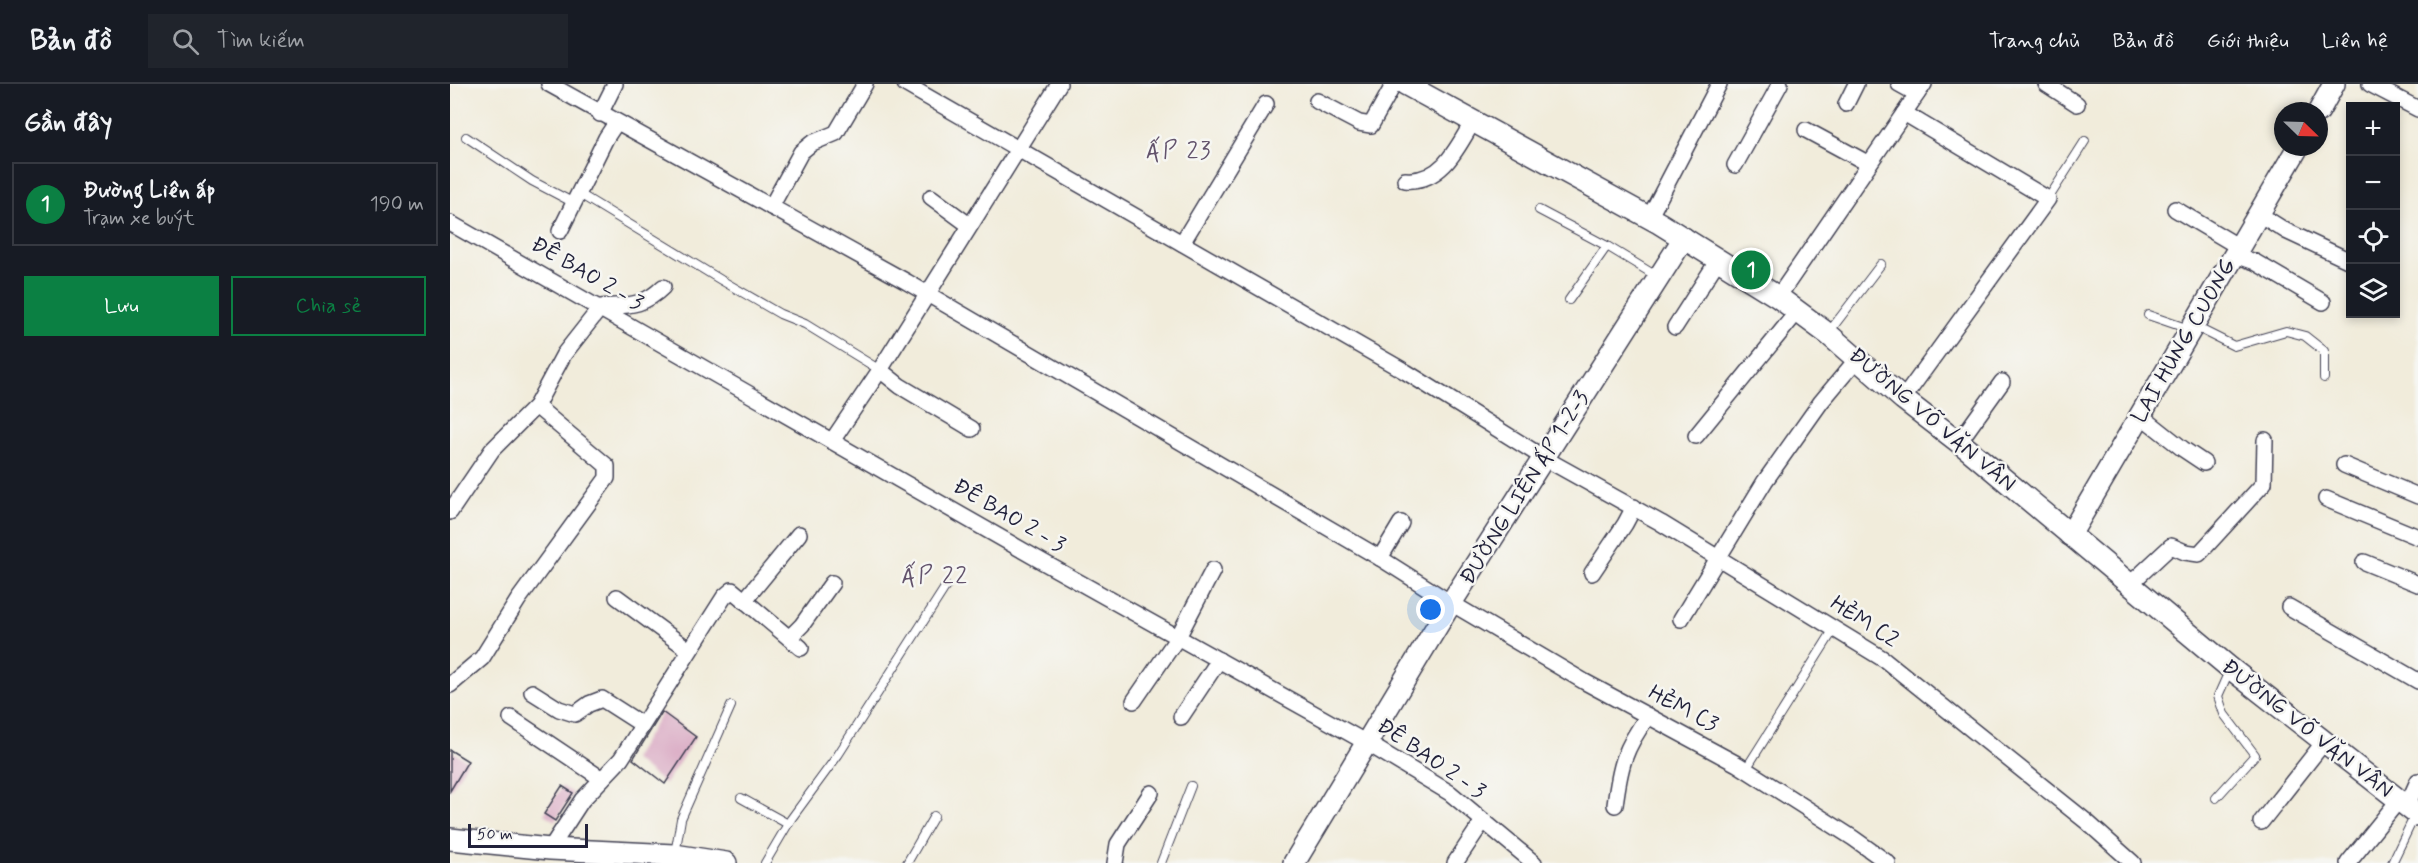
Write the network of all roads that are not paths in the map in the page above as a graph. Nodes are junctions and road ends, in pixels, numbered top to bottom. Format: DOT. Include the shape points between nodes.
graph roads {
  1 [pos="549,84"];
  2 [pos="615,84"];
  3 [pos="865,84"];
  4 [pos="905,84"];
  5 [pos="1059,84"];
  6 [pos="1394,84"];
  7 [pos="1405,84"];
  8 [pos="1719,84"];
  9 [pos="1780,84"];
  10 [pos="1856,84"];
  11 [pos="1899,84"];
  12 [pos="2046,84"];
  13 [pos="2334,84"];
  14 [pos="2370,84"];
  15 [pos="1921,89"];
  16 [pos="1317,101"];
  17 [pos="2324,102"];
  18 [pos="1266,104"];
  19 [pos="1846,104"];
  20 [pos="2077,104"];
  21 [pos="2418,109"];
  22 [pos="1904,113"];
  23 [pos="600,114"];
  24 [pos="1473,121"];
  25 [pos="616,123"];
  26 [pos="1806,130"];
  27 [pos="466,137"];
  28 [pos="2085,141"];
  29 [pos="1017,149"];
  30 [pos="2293,156"];
  31 [pos="1869,164"];
  32 [pos="1735,165"];
  33 [pos="1405,180"];
  34 [pos="931,196"];
  35 [pos="576,198"];
  36 [pos="2048,199"];
  37 [pos="771,207"];
  38 [pos="2175,208"];
  39 [pos="1539,210"];
  40 [pos="2259,214"];
  41 [pos="1649,218"];
  42 [pos="450,223"];
  43 [pos="969,225"];
  44 [pos="560,231"];
  45 [pos="1684,238"];
  46 [pos="1182,243"];
  47 [pos="1607,246"];
  48 [pos="2237,251"];
  49 [pos="2346,259"];
  50 [pos="1718,260"];
  51 [pos="1881,264"];
  52 [pos="1659,278"];
  53 [pos="663,287"];
  54 [pos="926,293"];
  55 [pos="1778,297"];
  56 [pos="1569,300"];
  57 [pos="2323,302"];
  58 [pos="601,307"];
  59 [pos="1797,312"];
  60 [pos="2148,315"];
  61 [pos="1675,327"];
  62 [pos="2192,328"];
  63 [pos="1828,334"];
  64 [pos="1857,359"];
  65 [pos="880,370"];
  66 [pos="2324,378"];
  67 [pos="2002,382"];
  68 [pos="1903,399"];
  69 [pos="536,406"];
  70 [pos="2140,415"];
  71 [pos="972,429"];
  72 [pos="1696,436"];
  73 [pos="2265,440"];
  74 [pos="832,441"];
  75 [pos="1959,442"];
  76 [pos="1544,458"];
  77 [pos="2204,463"];
  78 [pos="2344,465"];
  79 [pos="2418,496"];
  80 [pos="2325,499"];
  81 [pos="1634,507"];
  82 [pos="450,512"];
  83 [pos="1401,523"];
  84 [pos="799,534"];
  85 [pos="2070,535"];
  86 [pos="2418,537"];
  87 [pos="1380,558"];
  88 [pos="1719,559"];
  89 [pos="2364,562"];
  90 [pos="1213,570"];
  91 [pos="1592,573"];
  92 [pos="832,583"];
  93 [pos="2418,584"];
  94 [pos="2129,585"];
  95 [pos="946,586"];
  96 [pos="617,597"];
  97 [pos="744,601"];
  98 [pos="1451,603"];
  99 [pos="2289,607"];
  100 [pos="1681,619"];
  101 [pos="1834,629"];
  102 [pos="1178,637"];
  103 [pos="789,638"];
  104 [pos="801,648"];
  105 [pos="689,650"];
  106 [pos="1219,660"];
  107 [pos="2230,668"];
  108 [pos="2418,681"];
  109 [pos="450,685"];
  110 [pos="532,692"];
  111 [pos="1134,701"];
  112 [pos="731,706"];
  113 [pos="1648,716"];
  114 [pos="1181,717"];
  115 [pos="511,718"];
  116 [pos="641,724"];
  117 [pos="2324,742"];
  118 [pos="1367,743"];
  119 [pos="1746,769"];
  120 [pos="602,779"];
  121 [pos="2418,781"];
  122 [pos="1191,786"];
  123 [pos="1151,793"];
  124 [pos="741,798"];
  125 [pos="2216,798"];
  126 [pos="1615,805"];
  127 [pos="2410,810"];
  128 [pos="934,816"];
  129 [pos="1483,821"];
  130 [pos="2261,822"];
  131 [pos="788,824"];
  132 [pos="450,839"];
  133 [pos="550,849"];
  134 [pos="674,855"];
  135 [pos="597,857"];
  136 [pos="702,862"];
  137 [pos="726,863"];
  138 [pos="765,863"];
  139 [pos="907,863"];
  140 [pos="1115,863"];
  141 [pos="1161,863"];
  142 [pos="1294,863"];
  143 [pos="1455,863"];
  144 [pos="1534,863"];
  145 [pos="1887,863"];
  146 [pos="2133,863"];
  147 [pos="2349,863"];
  148 [pos="2391,863"];
  1 -- 23 [label="street, HẺM C3"];
  2 -- 23 [label="street"];
  3 -- 37 [label="street" via="836,133 801,152"];
  4 -- 29 [label="street, HẺM C2"];
  5 -- 29 [label="street"];
  6 -- 16 [label="street" via="1371,124 1359,123"];
  7 -- 24 [label="street, ĐƯỜNG VÕ VĂN VÂN"];
  8 -- 41 [label="street"];
  9 -- 32 [label="street"];
  10 -- 19 [label="street"];
  11 -- 15 [label="street"];
  12 -- 20 [label="street"];
  13 -- 17 [label="street"];
  14 -- 21 [label="street"];
  15 -- 22 [label="street"];
  18 -- 46 [label="street"];
  22 -- 31 [label="street"];
  22 -- 36 [label="street"];
  23 -- 25 [label="street, HẺM C3"];
  24 -- 33 [label="street" via="1456,152 1430,177"];
  24 -- 41 [label="street, ĐƯỜNG VÕ VĂN VÂN"];
  25 -- 35 [label="street"];
  25 -- 37 [label="street, HẺM C3"];
  26 -- 31 [label="street"];
  27 -- 35 [label="lane" via="532,181"];
  28 -- 36 [label="lane"];
  29 -- 43 [label="street"];
  29 -- 46 [label="street, HẺM C2"];
  30 -- 40 [label="street, LAI HUNG CUONG"];
  31 -- 55 [label="street"];
  34 -- 43 [label="street"];
  35 -- 44 [label="street"];
  35 -- 65 [label="lane" via="780,314 805,324"];
  36 -- 68 [label="street"];
  37 -- 54 [label="street, HẺM C3"];
  38 -- 48 [label="street"];
  39 -- 47 [label="lane"];
  40 -- 48 [label="street, LAI HUNG CUONG"];
  40 -- 49 [label="street"];
  41 -- 45 [label="street, ĐƯỜNG VÕ VĂN VÂN"];
  42 -- 58 [label="street, ĐÊ BAO 2 - 3"];
  43 -- 54 [label="street"];
  45 -- 50 [label="street, ĐƯỜNG VÕ VĂN VÂN"];
  45 -- 52 [label="street, ĐƯỜNG LIÊN ẤP 1-2-3"];
  46 -- 76 [label="street, HẺM C2" via="1406,372"];
  47 -- 52 [label="lane"];
  47 -- 56 [label="lane"];
  48 -- 57 [label="street"];
  48 -- 62 [label="street, LAI HUNG CUONG"];
  50 -- 55 [label="street, ĐƯỜNG VÕ VĂN VÂN"];
  50 -- 61 [label="street"];
  51 -- 63 [label="lane"];
  52 -- 76 [label="street, ĐƯỜNG LIÊN ẤP 1-2-3"];
  53 -- 58 [label="street" via="638,304"];
  54 -- 65 [label="street"];
  54 -- 87 [label="street, HẺM C3"];
  55 -- 59 [label="street, ĐƯỜNG VÕ VĂN VÂN"];
  58 -- 69 [label="street" via="564,354"];
  58 -- 74 [label="street, ĐÊ BAO 2 - 3"];
  59 -- 63 [label="street, ĐƯỜNG VÕ VĂN VÂN"];
  59 -- 72 [label="street"];
  60 -- 62 [label="lane"];
  62 -- 66 [label="lane" via="2234,346 2286,331 2305,336 2324,351"];
  62 -- 70 [label="street, LAI HUNG CUONG"];
  63 -- 64 [label="street, ĐƯỜNG VÕ VĂN VÂN"];
  64 -- 68 [label="street, ĐƯỜNG VÕ VĂN VÂN"];
  64 -- 88 [label="street" via="1765,481"];
  65 -- 71 [label="street"];
  65 -- 74 [label="street"];
  67 -- 75 [label="street"];
  68 -- 75 [label="street, ĐƯỜNG VÕ VĂN VÂN"];
  69 -- 82 [label="street" via="492,450"];
  69 -- 109 [label="street" via="607,466 607,478 518,600 482,658"];
  70 -- 77 [label="street"];
  70 -- 85 [label="street, LAI HUNG CUONG"];
  73 -- 94 [label="street" via="2264,483 2223,529 2199,554 2171,546"];
  74 -- 102 [label="street, ĐÊ BAO 2 - 3"];
  75 -- 85 [label="street, ĐƯỜNG VÕ VĂN VÂN"];
  76 -- 81 [label="street, HẺM C2"];
  76 -- 98 [label="street, ĐƯỜNG LIÊN ẤP 1-2-3"];
  78 -- 79 [label="street"];
  80 -- 86 [label="street"];
  81 -- 88 [label="street, HẺM C2"];
  81 -- 91 [label="street"];
  83 -- 87 [label="street"];
  84 -- 97 [label="street"];
  85 -- 94 [label="street, ĐƯỜNG VÕ VĂN VÂN"];
  87 -- 98 [label="street, HẺM C3"];
  88 -- 100 [label="street"];
  88 -- 101 [label="street, HẺM C2"];
  89 -- 93 [label="street"];
  90 -- 102 [label="street"];
  92 -- 103 [label="street"];
  94 -- 107 [label="street, ĐƯỜNG VÕ VĂN VÂN"];
  95 -- 131 [label="lane" via="838,755"];
  96 -- 105 [label="street"];
  97 -- 103 [label="street"];
  97 -- 105 [label="street" via="732,590 724,597"];
  98 -- 113 [label="street, HẺM C3"];
  98 -- 118 [label="street, ĐƯỜNG LIÊN ẤP 1-2-3"];
  99 -- 108 [label="street"];
  101 -- 119 [label="lane"];
  101 -- 146 [label="street, HẺM C2" via="1885,660 2088,822"];
  102 -- 106 [label="street, ĐÊ BAO 2 - 3"];
  102 -- 111 [label="street"];
  103 -- 104 [label="street"];
  105 -- 116 [label="street"];
  106 -- 114 [label="street"];
  106 -- 118 [label="street, ĐÊ BAO 2 - 3"];
  107 -- 117 [label="street, ĐƯỜNG VÕ VĂN VÂN"];
  107 -- 125 [label="lane" via="2218,696 2224,714 2255,755"];
  110 -- 116 [label="street" via="574,714 602,699"];
  112 -- 134 [label="lane" via="681,819"];
  113 -- 119 [label="street, HẺM C3"];
  113 -- 126 [label="street" via="1622,759"];
  115 -- 120 [label="street"];
  116 -- 120 [label="street" via="621,759"];
  117 -- 127 [label="street, ĐƯỜNG VÕ VĂN VÂN"];
  117 -- 130 [label="street"];
  118 -- 129 [label="street, ĐÊ BAO 2 - 3" via="1450,793"];
  118 -- 142 [label="street, ĐƯỜNG LIÊN ẤP 1-2-3"];
  119 -- 145 [label="street, HẺM C3"];
  120 -- 133 [label="street" via="582,800"];
  121 -- 127 [label="street"];
  122 -- 141 [label="lane"];
  123 -- 140 [label="street" via="1118,844"];
  124 -- 131 [label="lane"];
  127 -- 147 [label="street"];
  127 -- 148 [label="lane"];
  128 -- 139 [label="lane"];
  129 -- 143 [label="street"];
  129 -- 144 [label="street, ĐÊ BAO 2 - 3"];
  131 -- 138 [label="lane"];
  132 -- 133 [label="street"];
  133 -- 135 [label="street"];
  134 -- 135 [label="street"];
  134 -- 136 [label="street"];
  136 -- 137 [label="street"];
}
